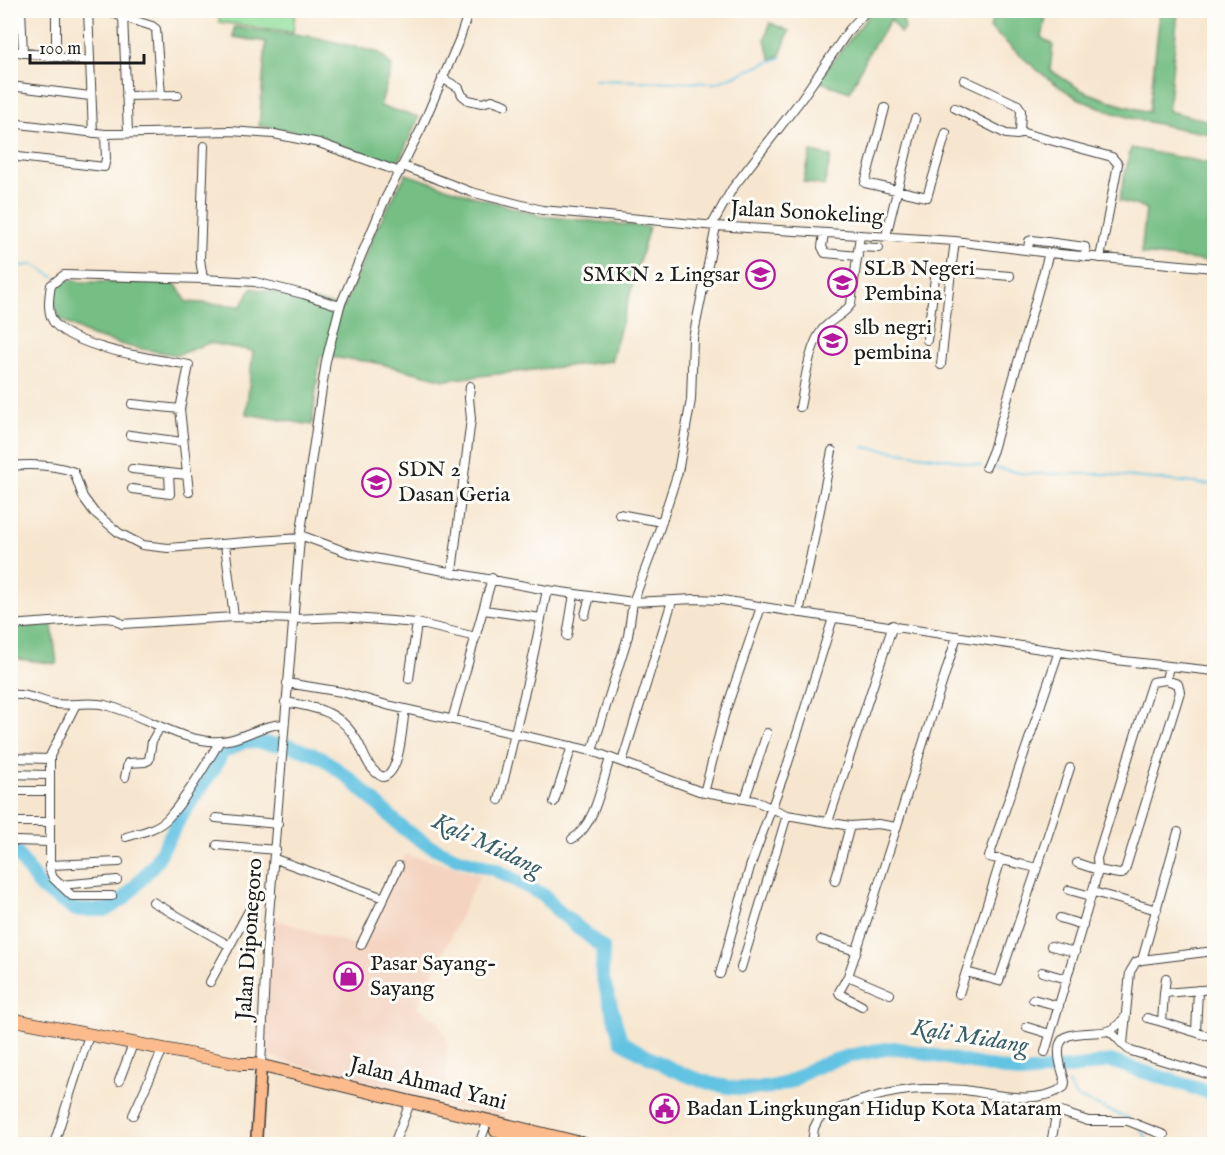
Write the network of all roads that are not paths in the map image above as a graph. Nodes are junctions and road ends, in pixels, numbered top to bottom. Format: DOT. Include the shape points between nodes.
graph roads {
  1 [pos="21,10"];
  2 [pos="56,10"];
  3 [pos="88,10"];
  4 [pos="101,10"];
  5 [pos="469,10"];
  6 [pos="867,10"];
  7 [pos="123,16"];
  8 [pos="10,51"];
  9 [pos="22,53"];
  10 [pos="56,57"];
  11 [pos="89,61"];
  12 [pos="442,78"];
  13 [pos="964,80"];
  14 [pos="10,86"];
  15 [pos="161,95"];
  16 [pos="178,95"];
  17 [pos="90,96"];
  18 [pos="126,96"];
  19 [pos="506,105"];
  20 [pos="885,108"];
  21 [pos="955,108"];
  22 [pos="915,119"];
  23 [pos="10,123"];
  24 [pos="128,132"];
  25 [pos="1020,132"];
  26 [pos="93,133"];
  27 [pos="946,133"];
  28 [pos="105,134"];
  29 [pos="204,146"];
  30 [pos="10,156"];
  31 [pos="402,169"];
  32 [pos="897,191"];
  33 [pos="714,226"];
  34 [pos="824,233"];
  35 [pos="860,235"];
  36 [pos="886,236"];
  37 [pos="956,241"];
  38 [pos="879,248"];
  39 [pos="1028,250"];
  40 [pos="859,251"];
  41 [pos="1049,253"];
  42 [pos="1086,257"];
  43 [pos="1100,258"];
  44 [pos="1215,268"];
  45 [pos="951,271"];
  46 [pos="1010,276"];
  47 [pos="203,279"];
  48 [pos="340,306"];
  49 [pos="927,340"];
  50 [pos="941,365"];
  51 [pos="470,386"];
  52 [pos="132,404"];
  53 [pos="800,407"];
  54 [pos="180,409"];
  55 [pos="130,435"];
  56 [pos="183,442"];
  57 [pos="832,451"];
  58 [pos="10,466"];
  59 [pos="986,467"];
  60 [pos="132,469"];
  61 [pos="170,473"];
  62 [pos="187,475"];
  63 [pos="132,489"];
  64 [pos="189,492"];
  65 [pos="619,514"];
  66 [pos="663,522"];
  67 [pos="300,537"];
  68 [pos="225,545"];
  69 [pos="452,572"];
  70 [pos="492,579"];
  71 [pos="547,590"];
  72 [pos="574,594"];
  73 [pos="590,596"];
  74 [pos="672,601"];
  75 [pos="633,602"];
  76 [pos="761,607"];
  77 [pos="484,610"];
  78 [pos="799,613"];
  79 [pos="585,615"];
  80 [pos="234,617"];
  81 [pos="541,618"];
  82 [pos="833,618"];
  83 [pos="293,619"];
  84 [pos="417,623"];
  85 [pos="10,625"];
  86 [pos="893,625"];
  87 [pos="567,636"];
  88 [pos="957,636"];
  89 [pos="476,637"];
  90 [pos="1059,651"];
  91 [pos="1169,666"];
  92 [pos="1215,671"];
  93 [pos="409,679"];
  94 [pos="1166,680"];
  95 [pos="287,683"];
  96 [pos="10,695"];
  97 [pos="285,702"];
  98 [pos="76,704"];
  99 [pos="405,709"];
  100 [pos="452,720"];
  101 [pos="284,724"];
  102 [pos="160,727"];
  103 [pos="515,733"];
  104 [pos="767,733"];
  105 [pos="220,741"];
  106 [pos="572,746"];
  107 [pos="592,751"];
  108 [pos="10,758"];
  109 [pos="610,758"];
  110 [pos="51,759"];
  111 [pos="622,762"];
  112 [pos="1070,768"];
  113 [pos="10,774"];
  114 [pos="49,775"];
  115 [pos="125,777"];
  116 [pos="10,791"];
  117 [pos="49,791"];
  118 [pos="704,793"];
  119 [pos="499,800"];
  120 [pos="745,800"];
  121 [pos="554,802"];
  122 [pos="772,808"];
  123 [pos="787,815"];
  124 [pos="216,818"];
  125 [pos="10,822"];
  126 [pos="49,822"];
  127 [pos="828,822"];
  128 [pos="278,824"];
  129 [pos="850,826"];
  130 [pos="896,827"];
  131 [pos="1178,832"];
  132 [pos="126,837"];
  133 [pos="572,839"];
  134 [pos="15,841"];
  135 [pos="50,842"];
  136 [pos="217,845"];
  137 [pos="276,850"];
  138 [pos="275,859"];
  139 [pos="1001,859"];
  140 [pos="119,862"];
  141 [pos="1077,863"];
  142 [pos="50,865"];
  143 [pos="399,866"];
  144 [pos="1037,868"];
  145 [pos="1098,870"];
  146 [pos="117,880"];
  147 [pos="835,881"];
  148 [pos="60,885"];
  149 [pos="1069,890"];
  150 [pos="1094,895"];
  151 [pos="112,896"];
  152 [pos="272,896"];
  153 [pos="384,898"];
  154 [pos="153,902"];
  155 [pos="1156,910"];
  156 [pos="1060,918"];
  157 [pos="1083,925"];
  158 [pos="821,940"];
  159 [pos="361,945"];
  160 [pos="1051,945"];
  161 [pos="230,946"];
  162 [pos="856,951"];
  163 [pos="1215,951"];
  164 [pos="1075,952"];
  165 [pos="1142,960"];
  166 [pos="741,968"];
  167 [pos="966,972"];
  168 [pos="1042,972"];
  169 [pos="720,974"];
  170 [pos="848,976"];
  171 [pos="1166,978"];
  172 [pos="1067,979"];
  173 [pos="210,981"];
  174 [pos="1215,989"];
  175 [pos="1198,990"];
  176 [pos="1164,993"];
  177 [pos="890,994"];
  178 [pos="959,994"];
  179 [pos="1033,999"];
  180 [pos="862,1006"];
  181 [pos="1059,1006"];
  182 [pos="1125,1017"];
  183 [pos="1147,1018"];
  184 [pos="10,1019"];
  185 [pos="1162,1022"];
  186 [pos="1027,1027"];
  187 [pos="1109,1031"];
  188 [pos="1196,1032"];
  189 [pos="1050,1034"];
  190 [pos="89,1035"];
  191 [pos="1215,1038"];
  192 [pos="133,1044"];
  193 [pos="1123,1044"];
  194 [pos="163,1049"];
  195 [pos="1045,1052"];
  196 [pos="261,1069"];
  197 [pos="1215,1076"];
  198 [pos="119,1081"];
  199 [pos="408,1108"];
  200 [pos="133,1115"];
  201 [pos="485,1128"];
  202 [pos="506,1129"];
  203 [pos="1164,1135"];
  204 [pos="54,1144"];
  205 [pos="256,1144"];
  206 [pos="394,1144"];
  207 [pos="479,1144"];
  208 [pos="549,1144"];
  209 [pos="585,1144"];
  210 [pos="812,1144"];
  211 [pos="1051,1144"];
  1 -- 9 [label="street"];
  2 -- 10 [label="street"];
  3 -- 11 [label="street"];
  4 -- 7 [label="street"];
  5 -- 12 [label="street, Jalan Diponegoro"];
  6 -- 33 [label="street" via="737,183"];
  7 -- 15 [label="street" via="156,29"];
  7 -- 18 [label="street"];
  8 -- 9 [label="street"];
  9 -- 10 [label="street"];
  10 -- 11 [label="street"];
  11 -- 17 [label="street"];
  12 -- 19 [label="street" via="459,88 468,100 492,100"];
  12 -- 31 [label="street, Jalan Diponegoro"];
  13 -- 25 [label="street" via="1018,105 1022,111"];
  14 -- 17 [label="street"];
  15 -- 16 [label="street"];
  15 -- 18 [label="street"];
  17 -- 26 [label="street"];
  18 -- 24 [label="street"];
  20 -- 32 [label="street" via="865,183"];
  21 -- 25 [label="street" via="1006,134"];
  22 -- 32 [label="street"];
  23 -- 26 [label="street, Jalan Sonokeling"];
  24 -- 28 [label="street, Jalan Sonokeling"];
  24 -- 31 [label="street, Jalan Sonokeling" via="274,134 319,143"];
  25 -- 43 [label="street" via="1112,156 1118,164"];
  26 -- 28 [label="street, Jalan Sonokeling"];
  27 -- 32 [label="street" via="927,197"];
  28 -- 30 [label="street" via="104,167"];
  29 -- 47 [label="street" via="200,259"];
  31 -- 33 [label="street, Jalan Sonokeling" via="542,210"];
  31 -- 48 [label="street, Jalan Diponegoro" via="382,204"];
  32 -- 36 [label="street"];
  33 -- 34 [label="street, Jalan Sonokeling"];
  33 -- 66 [label="street" via="693,338 691,400 678,472"];
  34 -- 35 [label="street, Jalan Sonokeling"];
  34 -- 40 [label="street" via="825,253"];
  35 -- 36 [label="street, Jalan Sonokeling"];
  35 -- 40 [label="street"];
  36 -- 37 [label="street, Jalan Sonokeling"];
  37 -- 39 [label="street, Jalan Sonokeling"];
  37 -- 45 [label="street"];
  38 -- 40 [label="street"];
  39 -- 41 [label="street, Jalan Sonokeling"];
  39 -- 42 [label="street" via="1032,240 1085,247"];
  40 -- 53 [label="street" via="851,304 815,339"];
  41 -- 42 [label="street, Jalan Sonokeling"];
  41 -- 59 [label="street"];
  42 -- 43 [label="street, Jalan Sonokeling"];
  43 -- 44 [label="street, Jalan Sonokeling"];
  45 -- 46 [label="street"];
  45 -- 49 [label="street" via="936,270"];
  45 -- 50 [label="street"];
  47 -- 48 [label="street" via="255,282"];
  47 -- 54 [label="street" via="64,275 51,285 48,305 54,324 83,341 189,365"];
  48 -- 67 [label="street, Jalan Diponegoro" via="326,361"];
  51 -- 69 [label="street" via="471,419"];
  52 -- 54 [label="street"];
  54 -- 56 [label="street"];
  55 -- 56 [label="street"];
  56 -- 62 [label="street"];
  57 -- 78 [label="street"];
  58 -- 68 [label="street" via="34,464 74,472 83,497 94,512 119,533 142,545"];
  60 -- 61 [label="street"];
  61 -- 62 [label="street"];
  61 -- 63 [label="street" via="170,494"];
  62 -- 64 [label="street"];
  65 -- 66 [label="street"];
  66 -- 75 [label="street"];
  67 -- 68 [label="street"];
  67 -- 69 [label="street" via="352,554"];
  67 -- 83 [label="street, Jalan Diponegoro"];
  68 -- 80 [label="street"];
  69 -- 70 [label="street"];
  70 -- 71 [label="street"];
  70 -- 77 [label="street"];
  71 -- 72 [label="street"];
  71 -- 81 [label="street"];
  72 -- 73 [label="street"];
  72 -- 87 [label="street"];
  73 -- 75 [label="street"];
  73 -- 79 [label="street"];
  74 -- 75 [label="street"];
  74 -- 76 [label="street" via="722,600"];
  74 -- 111 [label="street"];
  75 -- 107 [label="street" via="628,636"];
  76 -- 78 [label="street"];
  76 -- 118 [label="street" via="724,716"];
  77 -- 81 [label="street"];
  77 -- 89 [label="street"];
  78 -- 82 [label="street"];
  80 -- 83 [label="street"];
  80 -- 85 [label="street" via="125,624 105,618"];
  81 -- 103 [label="street"];
  82 -- 86 [label="street"];
  82 -- 122 [label="street"];
  83 -- 84 [label="street" via="341,617"];
  83 -- 95 [label="street, Jalan Diponegoro"];
  84 -- 89 [label="street"];
  84 -- 93 [label="street"];
  86 -- 88 [label="street"];
  86 -- 127 [label="street"];
  88 -- 90 [label="street"];
  88 -- 130 [label="street"];
  89 -- 100 [label="street"];
  90 -- 91 [label="street"];
  90 -- 139 [label="street" via="989,857"];
  91 -- 92 [label="street"];
  91 -- 94 [label="street"];
  94 -- 145 [label="street" via="1151,685 1097,858"];
  94 -- 145 [label="street" via="1178,684 1180,692 1125,870 1121,874"];
  95 -- 97 [label="street, Jalan Diponegoro"];
  95 -- 99 [label="street" via="342,692"];
  96 -- 98 [label="street"];
  97 -- 99 [label="street" via="314,707 335,716 347,727 372,768 383,777 395,767"];
  97 -- 101 [label="street, Jalan Diponegoro"];
  98 -- 102 [label="street" via="104,705"];
  98 -- 110 [label="street"];
  99 -- 100 [label="street"];
  100 -- 103 [label="street"];
  101 -- 105 [label="street"];
  101 -- 128 [label="street, Jalan Diponegoro"];
  102 -- 105 [label="street"];
  102 -- 115 [label="street" via="152,741 149,760 128,763"];
  103 -- 106 [label="street"];
  103 -- 119 [label="street"];
  104 -- 120 [label="street"];
  105 -- 132 [label="street" via="168,819"];
  106 -- 107 [label="street"];
  106 -- 121 [label="street"];
  107 -- 109 [label="street"];
  108 -- 110 [label="street"];
  109 -- 111 [label="street"];
  109 -- 133 [label="street" via="588,825"];
  110 -- 114 [label="street"];
  111 -- 118 [label="street"];
  112 -- 144 [label="street"];
  113 -- 114 [label="street"];
  114 -- 117 [label="street"];
  116 -- 117 [label="street"];
  117 -- 126 [label="street"];
  118 -- 120 [label="street"];
  120 -- 122 [label="street"];
  122 -- 123 [label="street"];
  122 -- 169 [label="street" via="750,867"];
  123 -- 127 [label="street"];
  123 -- 166 [label="street"];
  124 -- 128 [label="street"];
  125 -- 126 [label="street"];
  126 -- 135 [label="street"];
  127 -- 129 [label="street"];
  128 -- 137 [label="street, Jalan Diponegoro"];
  129 -- 130 [label="street"];
  129 -- 147 [label="street"];
  130 -- 162 [label="street"];
  131 -- 155 [label="street"];
  134 -- 135 [label="street"];
  135 -- 142 [label="street"];
  136 -- 137 [label="street"];
  137 -- 138 [label="street, Jalan Diponegoro"];
  138 -- 152 [label="street, Jalan Diponegoro"];
  138 -- 153 [label="street"];
  139 -- 144 [label="street"];
  139 -- 167 [label="street"];
  140 -- 142 [label="street"];
  141 -- 145 [label="street"];
  142 -- 148 [label="street" via="53,878"];
  143 -- 153 [label="street"];
  144 -- 167 [label="street" via="999,981"];
  145 -- 150 [label="street"];
  146 -- 148 [label="street"];
  148 -- 151 [label="street" via="72,896"];
  149 -- 150 [label="street"];
  150 -- 155 [label="street"];
  150 -- 157 [label="street"];
  152 -- 161 [label="street" via="257,896"];
  152 -- 196 [label="street, Jalan Diponegoro"];
  153 -- 159 [label="street"];
  154 -- 161 [label="street"];
  155 -- 165 [label="street"];
  156 -- 157 [label="street"];
  157 -- 164 [label="street"];
  158 -- 162 [label="street"];
  160 -- 164 [label="street"];
  161 -- 173 [label="street"];
  162 -- 170 [label="street"];
  163 -- 165 [label="street"];
  164 -- 172 [label="street"];
  165 -- 182 [label="street" via="1130,972"];
  167 -- 178 [label="street"];
  168 -- 172 [label="street"];
  170 -- 177 [label="street"];
  170 -- 180 [label="street" via="839,994"];
  171 -- 176 [label="street"];
  172 -- 181 [label="street"];
  174 -- 175 [label="street"];
  175 -- 176 [label="street"];
  175 -- 188 [label="street"];
  176 -- 185 [label="street"];
  179 -- 181 [label="street"];
  181 -- 189 [label="street"];
  182 -- 187 [label="street"];
  182 -- 193 [label="street"];
  183 -- 185 [label="street"];
  184 -- 190 [label="highway"];
  185 -- 188 [label="street"];
  186 -- 189 [label="street"];
  187 -- 193 [label="street"];
  187 -- 210 [label="street" via="1066,1036 1059,1056 1064,1087 1049,1094 1018,1097 922,1089 893,1093 819,1118"];
  188 -- 191 [label="street"];
  189 -- 195 [label="street"];
  190 -- 192 [label="highway"];
  190 -- 204 [label="street"];
  192 -- 194 [label="highway"];
  192 -- 198 [label="street"];
  193 -- 197 [label="street" via="1131,1051"];
  194 -- 196 [label="highway" via="249,1063"];
  194 -- 200 [label="street"];
  196 -- 199 [label="highway"];
  196 -- 202 [label="highway, Jalan Ahmad Yani"];
  196 -- 205 [label="main road, Jalan Diponegoro"];
  199 -- 201 [label="highway"];
  199 -- 206 [label="street"];
  201 -- 202 [label="highway"];
  201 -- 207 [label="street"];
  202 -- 208 [label="highway"];
  202 -- 209 [label="highway, Jalan Ahmad Yani"];
  203 -- 211 [label="street" via="1128,1121 1088,1121 1058,1111"];
}
